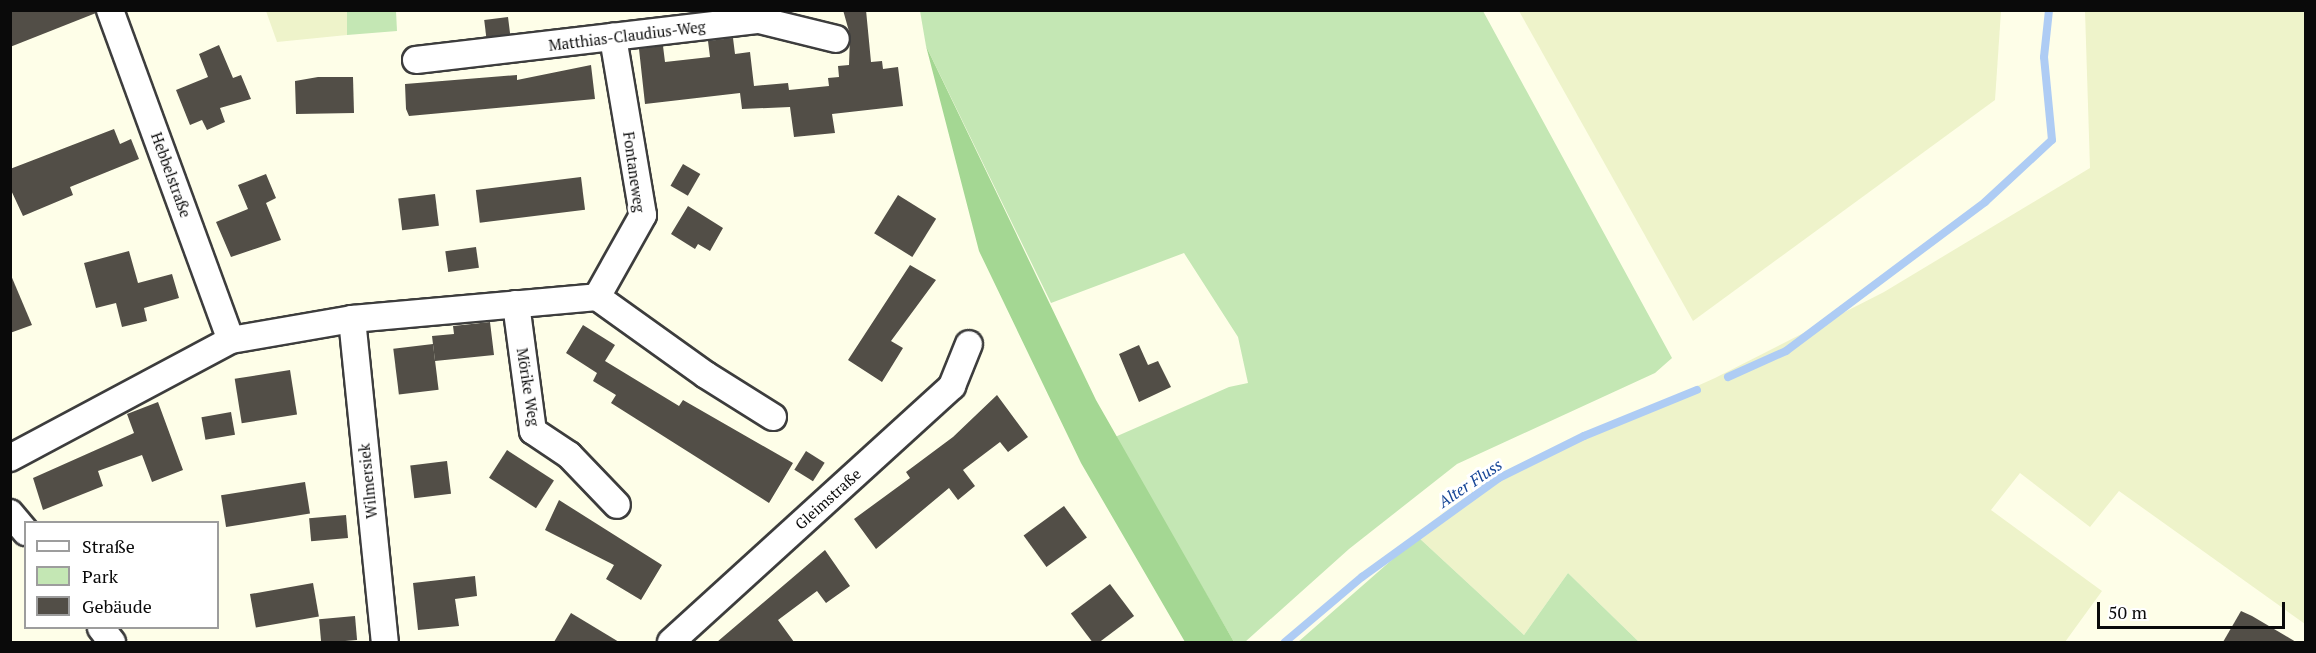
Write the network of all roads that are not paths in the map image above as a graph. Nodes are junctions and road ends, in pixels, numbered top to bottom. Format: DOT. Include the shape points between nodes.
graph roads {
  1 [pos="110,10"];
  2 [pos="613,37"];
  3 [pos="836,39"];
  4 [pos="416,60"];
  5 [pos="597,297"];
  6 [pos="516,304"];
  7 [pos="352,319"];
  8 [pos="231,340"];
  9 [pos="969,345"];
  10 [pos="773,417"];
  11 [pos="10,458"];
  12 [pos="617,505"];
  13 [pos="10,513"];
  14 [pos="24,530"];
  15 [pos="102,629"];
  16 [pos="112,642"];
  17 [pos="385,642"];
  18 [pos="671,642"];
  1 -- 8 [label="street, Hebbelstraße"];
  2 -- 3 [label="street, Matthias-Claudius-Weg" via="759,20"];
  2 -- 4 [label="street, Matthias-Claudius-Weg"];
  2 -- 5 [label="street, Fontaneweg" via="643,215"];
  5 -- 6 [label="street"];
  5 -- 10 [label="street" via="706,375"];
  6 -- 7 [label="street"];
  6 -- 12 [label="street, Mörike Weg" via="533,431 569,455"];
  7 -- 8 [label="street"];
  7 -- 17 [label="street, Wilmersiek"];
  8 -- 11 [label="street"];
  9 -- 18 [label="street, Gleimstraße" via="952,386"];
  13 -- 14 [label="street"];
  15 -- 16 [label="street"];
}
